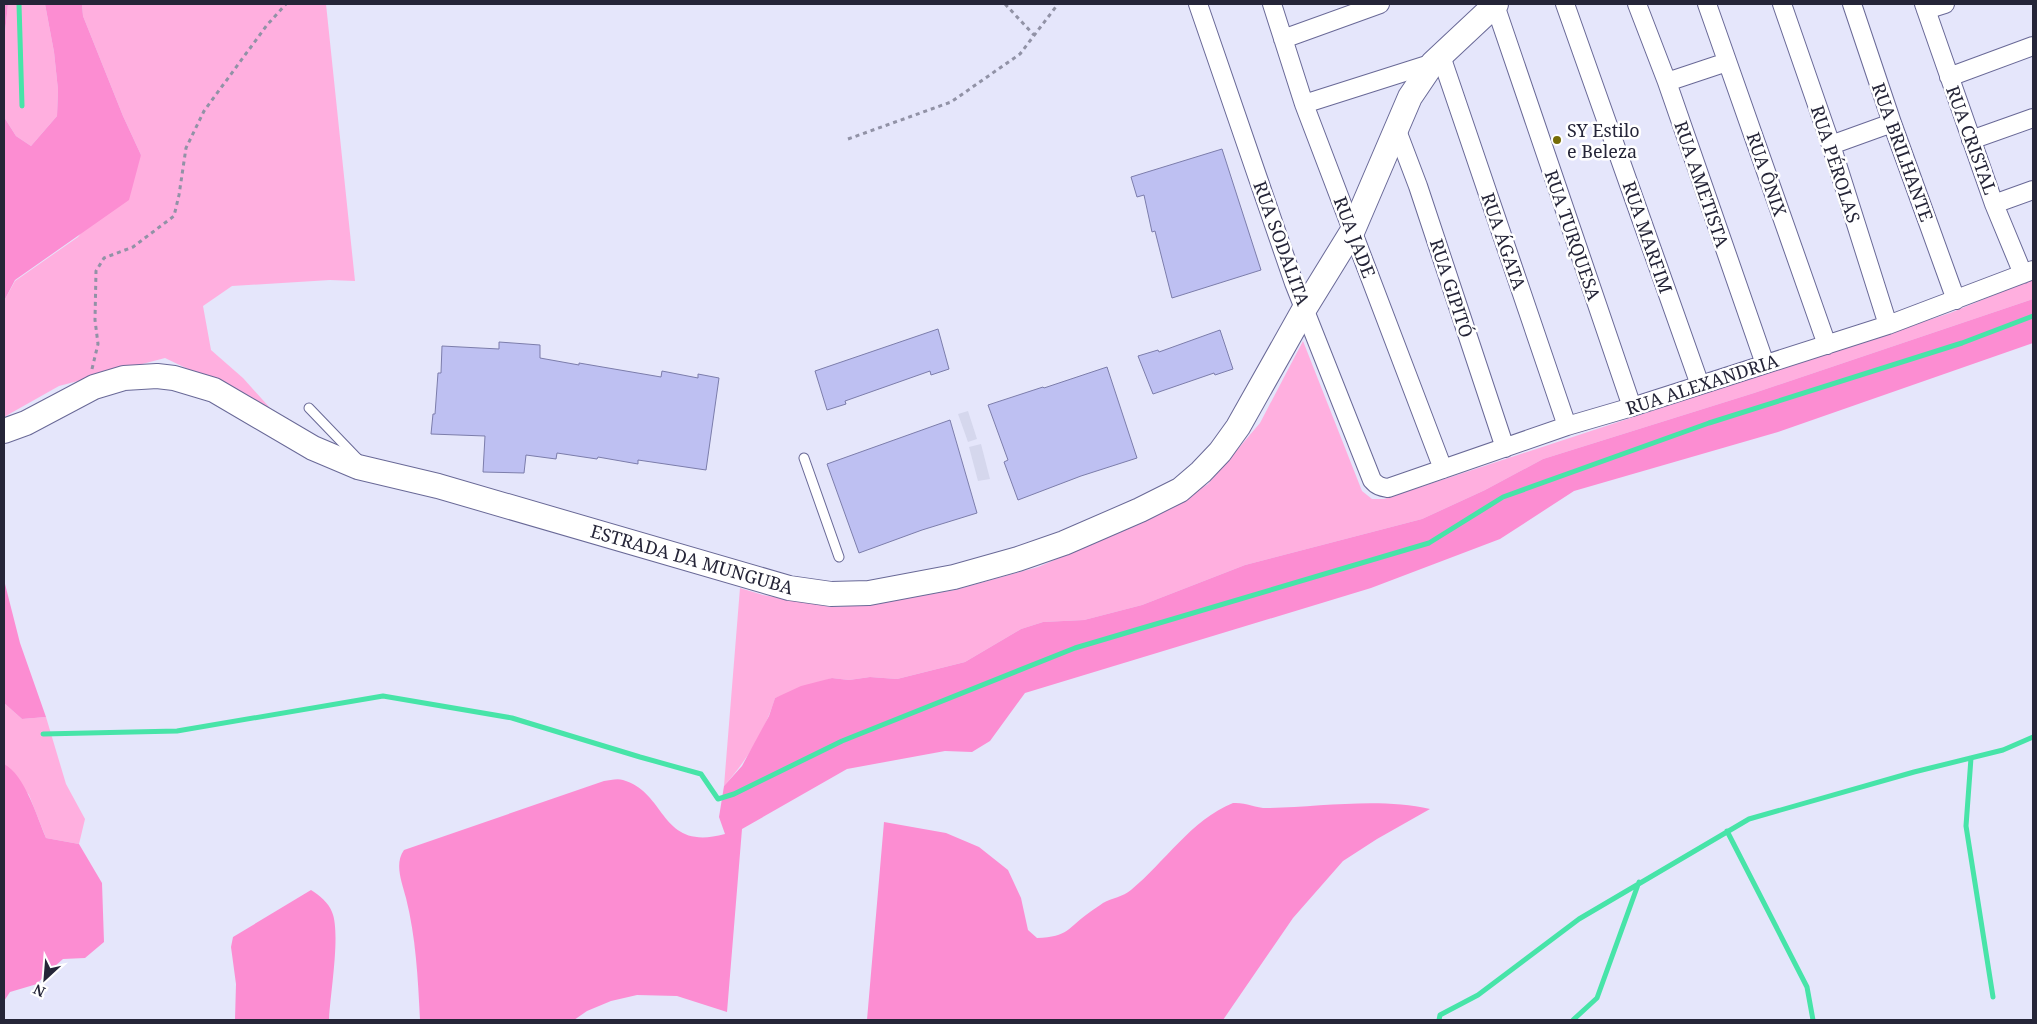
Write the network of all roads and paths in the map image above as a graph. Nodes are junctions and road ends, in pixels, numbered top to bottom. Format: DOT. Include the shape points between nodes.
graph roads {
  1 [pos="286,4"];
  2 [pos="1005,4"];
  3 [pos="1058,4"];
  4 [pos="1198,4"];
  5 [pos="1272,4"];
  6 [pos="1380,4"];
  7 [pos="1496,4"];
  8 [pos="1565,4"];
  9 [pos="1637,4"];
  10 [pos="1707,4"];
  11 [pos="1782,4"];
  12 [pos="1852,4"];
  13 [pos="1945,4"];
  14 [pos="1925,7"];
  15 [pos="1034,35"];
  16 [pos="1283,39"];
  17 [pos="2033,46"];
  18 [pos="1437,59"];
  19 [pos="1727,62"];
  20 [pos="1949,77"];
  21 [pos="1667,82"];
  22 [pos="1304,104"];
  23 [pos="2033,118"];
  24 [pos="1892,122"];
  25 [pos="1396,128"];
  26 [pos="848,139"];
  27 [pos="1971,140"];
  28 [pos="1831,145"];
  29 [pos="2033,190"];
  30 [pos="1994,204"];
  31 [pos="1353,230"];
  32 [pos="2028,272"];
  33 [pos="1956,300"];
  34 [pos="1305,308"];
  35 [pos="1888,325"];
  36 [pos="1827,345"];
  37 [pos="1765,364"];
  38 [pos="1700,385"];
  39 [pos="88,391"];
  40 [pos="1632,407"];
  41 [pos="309,408"];
  42 [pos="1567,426"];
  43 [pos="4,431"];
  44 [pos="1505,448"];
  45 [pos="804,458"];
  46 [pos="1443,468"];
  47 [pos="368,470"];
  48 [pos="1372,480"];
  49 [pos="839,557"];
  1 -- 39 [label="path" via="204,111 186,148 174,216 133,247 104,258 96,271 98,344"];
  2 -- 15 [label="path"];
  3 -- 15 [label="path"];
  4 -- 34 [label="street, RUA SODALITA"];
  5 -- 16 [label="street, RUA JADE"];
  6 -- 16 [label="street"];
  7 -- 18 [label="main road, ESTRADA DA MUNGUBA"];
  7 -- 40 [label="street, RUA TURQUESA"];
  8 -- 38 [label="street, RUA MARFIM"];
  9 -- 21 [label="street, RUA AMETISTA"];
  10 -- 19 [label="street, RUA ÔNIX"];
  11 -- 28 [label="street, RUA PÉROLAS"];
  12 -- 24 [label="street, RUA BRILHANTE"];
  13 -- 14 [label="street"];
  14 -- 20 [label="street, RUA CRISTAL"];
  15 -- 26 [label="path" via="1020,54 951,102"];
  16 -- 22 [label="street, RUA JADE"];
  17 -- 20 [label="street"];
  18 -- 22 [label="street"];
  18 -- 25 [label="main road, ESTRADA DA MUNGUBA" via="1410,97"];
  18 -- 42 [label="street, RUA ÁGATA"];
  19 -- 21 [label="street"];
  19 -- 36 [label="street, RUA ÔNIX"];
  20 -- 27 [label="street, RUA CRISTAL"];
  21 -- 37 [label="street, RUA AMETISTA"];
  22 -- 31 [label="street, RUA JADE"];
  23 -- 27 [label="street"];
  24 -- 28 [label="street"];
  24 -- 33 [label="street, RUA BRILHANTE"];
  25 -- 31 [label="main road, ESTRADA DA MUNGUBA"];
  25 -- 44 [label="street, RUA GIPITÓ"];
  27 -- 30 [label="street, RUA CRISTAL"];
  28 -- 35 [label="street, RUA PÉROLAS"];
  29 -- 30 [label="street"];
  30 -- 32 [label="street, RUA CRISTAL"];
  31 -- 34 [label="main road, ESTRADA DA MUNGUBA"];
  31 -- 46 [label="street, RUA JADE"];
  32 -- 33 [label="street, RUA ALEXANDRIA"];
  33 -- 35 [label="street, RUA ALEXANDRIA"];
  34 -- 47 [label="main road, ESTRADA DA MUNGUBA" via="1238,427 1220,452 1180,490 1064,543 1018,559 954,577 869,593 830,594 789,588 438,486"];
  34 -- 48 [label="street, RUA SODALITA"];
  35 -- 36 [label="street, RUA ALEXANDRIA"];
  36 -- 37 [label="street, RUA ALEXANDRIA"];
  37 -- 38 [label="street, RUA ALEXANDRIA"];
  38 -- 40 [label="street, RUA ALEXANDRIA"];
  39 -- 43 [label="main road, ESTRADA DA MUNGUBA"];
  39 -- 47 [label="main road, ESTRADA DA MUNGUBA" via="124,378 157,376 192,382 214,390 313,448"];
  40 -- 42 [label="street, RUA ALEXANDRIA"];
  41 -- 47 [label="lane"];
  42 -- 44 [label="street, RUA ALEXANDRIA"];
  44 -- 46 [label="street, RUA ALEXANDRIA"];
  45 -- 49 [label="lane"];
  46 -- 48 [label="street, RUA ALEXANDRIA" via="1388,488 1376,485"];
}
